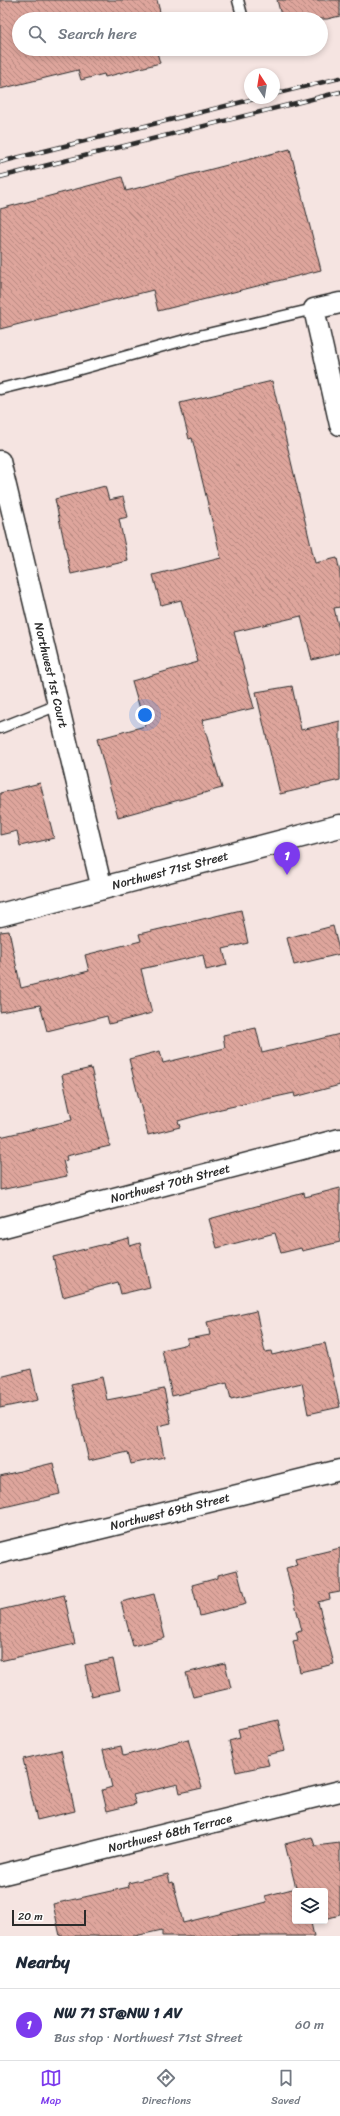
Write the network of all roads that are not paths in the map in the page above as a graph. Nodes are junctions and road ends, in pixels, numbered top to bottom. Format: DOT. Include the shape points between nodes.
graph roads {
  1 [pos="238,0"];
  2 [pos="241,12"];
  3 [pos="340,303"];
  4 [pos="314,309"];
  5 [pos="0,389"];
  6 [pos="340,425"];
  7 [pos="1,466"];
  8 [pos="58,705"];
  9 [pos="0,728"];
  10 [pos="340,826"];
  11 [pos="102,889"];
  12 [pos="0,915"];
  13 [pos="340,1139"];
  14 [pos="0,1228"];
  15 [pos="340,1470"];
  16 [pos="0,1553"];
  17 [pos="340,1791"];
  18 [pos="0,1875"];
  1 -- 2 [label="lane"];
  3 -- 4 [label="street"];
  4 -- 5 [label="lane" via="203,335"];
  4 -- 6 [label="street"];
  7 -- 8 [label="street, Northwest 1st Court"];
  8 -- 9 [label="lane"];
  8 -- 11 [label="street, Northwest 1st Court"];
  10 -- 11 [label="street, Northwest 71st Street"];
  11 -- 12 [label="street, Northwest 71st Street"];
  13 -- 14 [label="street, Northwest 70th Street"];
  15 -- 16 [label="street, Northwest 69th Street"];
  17 -- 18 [label="street, Northwest 68th Terrace"];
}
